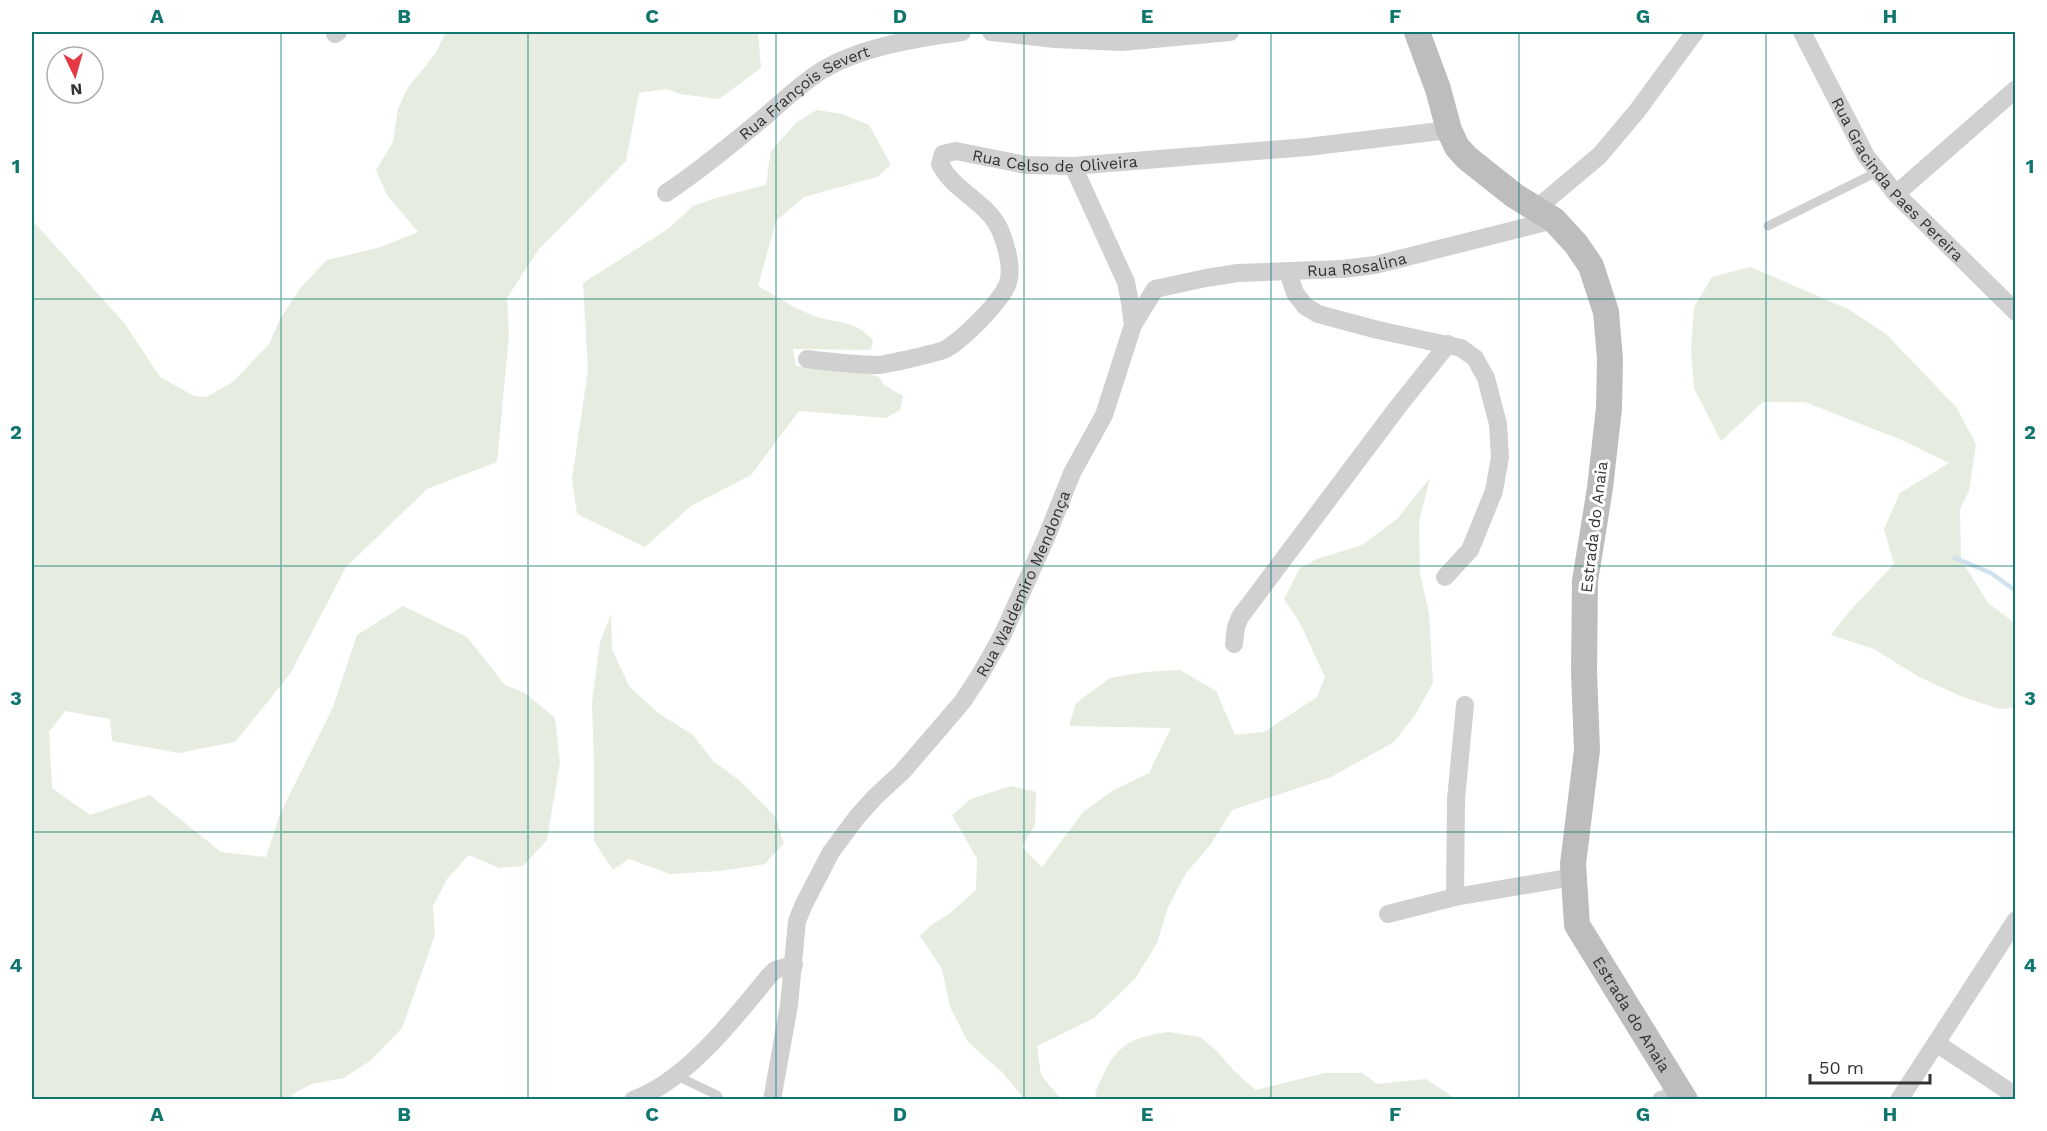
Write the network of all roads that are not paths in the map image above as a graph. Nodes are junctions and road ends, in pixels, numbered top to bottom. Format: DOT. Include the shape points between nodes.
graph roads {
  1 [pos="962,32"];
  2 [pos="991,32"];
  3 [pos="1230,32"];
  4 [pos="1418,32"];
  5 [pos="1695,32"];
  6 [pos="1802,32"];
  7 [pos="2016,89"];
  8 [pos="1449,130"];
  9 [pos="1073,166"];
  10 [pos="1877,172"];
  11 [pos="666,193"];
  12 [pos="1896,194"];
  13 [pos="1545,215"];
  14 [pos="1768,226"];
  15 [pos="1288,272"];
  16 [pos="1126,282"];
  17 [pos="1155,289"];
  18 [pos="2016,312"];
  19 [pos="1132,325"];
  20 [pos="1448,344"];
  21 [pos="807,359"];
  22 [pos="1445,577"];
  23 [pos="1234,644"];
  24 [pos="1465,705"];
  25 [pos="1573,877"];
  26 [pos="1455,897"];
  27 [pos="1388,914"];
  28 [pos="2016,920"];
  29 [pos="794,965"];
  30 [pos="1936,1043"];
  31 [pos="676,1076"];
  32 [pos="2016,1096"];
  33 [pos="1675,1097"];
  34 [pos="633,1100"];
  35 [pos="720,1100"];
  36 [pos="772,1100"];
  37 [pos="1899,1100"];
  1 -- 11 [label="street, Rua François Severt" via="904,42 844,59 822,70 712,161"];
  2 -- 3 [label="street" via="1122,42"];
  4 -- 8 [label="street, Estrada do Anaia"];
  5 -- 13 [label="street" via="1637,111"];
  6 -- 10 [label="street, Rua Gracinda Paes Pereira"];
  7 -- 12 [label="street"];
  8 -- 9 [label="street, Rua Celso de Oliveira" via="1306,147"];
  8 -- 13 [label="street, Estrada do Anaia" via="1467,158"];
  9 -- 16 [label="street, Rua Waldemiro Mendonça"];
  9 -- 21 [label="street, Rua Celso de Oliveira" via="1026,165 956,151 943,154 940,164 948,177 989,212 1000,230 1010,267 1008,283 998,301 945,349 881,365"];
  10 -- 12 [label="street, Rua Gracinda Paes Pereira"];
  10 -- 14 [label="lane"];
  12 -- 18 [label="street, Rua Gracinda Paes Pereira"];
  13 -- 15 [label="street, Rua Rosalina" via="1414,257 1343,269"];
  13 -- 25 [label="street, Estrada do Anaia" via="1576,244 1591,266 1606,312 1610,359 1600,488 1585,581 1587,750"];
  15 -- 17 [label="street, Rua Rosalina" via="1238,273"];
  15 -- 20 [label="street" via="1294,293 1318,314"];
  16 -- 17 [label="street, Rua Rosalina" via="1145,290"];
  16 -- 19 [label="street, Rua Waldemiro Mendonça"];
  17 -- 19 [label="street"];
  19 -- 29 [label="street, Rua Waldemiro Mendonça" via="1104,416 1072,473 1002,636 963,701 857,817 831,852 798,921"];
  20 -- 22 [label="street" via="1475,358 1486,378 1498,424 1500,458 1494,491 1470,550"];
  20 -- 23 [label="street" via="1240,617"];
  24 -- 26 [label="street" via="1456,799"];
  25 -- 26 [label="street"];
  25 -- 33 [label="street, Estrada do Anaia" via="1577,925"];
  26 -- 27 [label="street"];
  28 -- 30 [label="street"];
  29 -- 31 [label="street" via="775,970"];
  29 -- 36 [label="street, Rua Waldemiro Mendonça"];
  30 -- 32 [label="street"];
  30 -- 37 [label="street"];
  31 -- 34 [label="street"];
  31 -- 35 [label="lane"];
}
